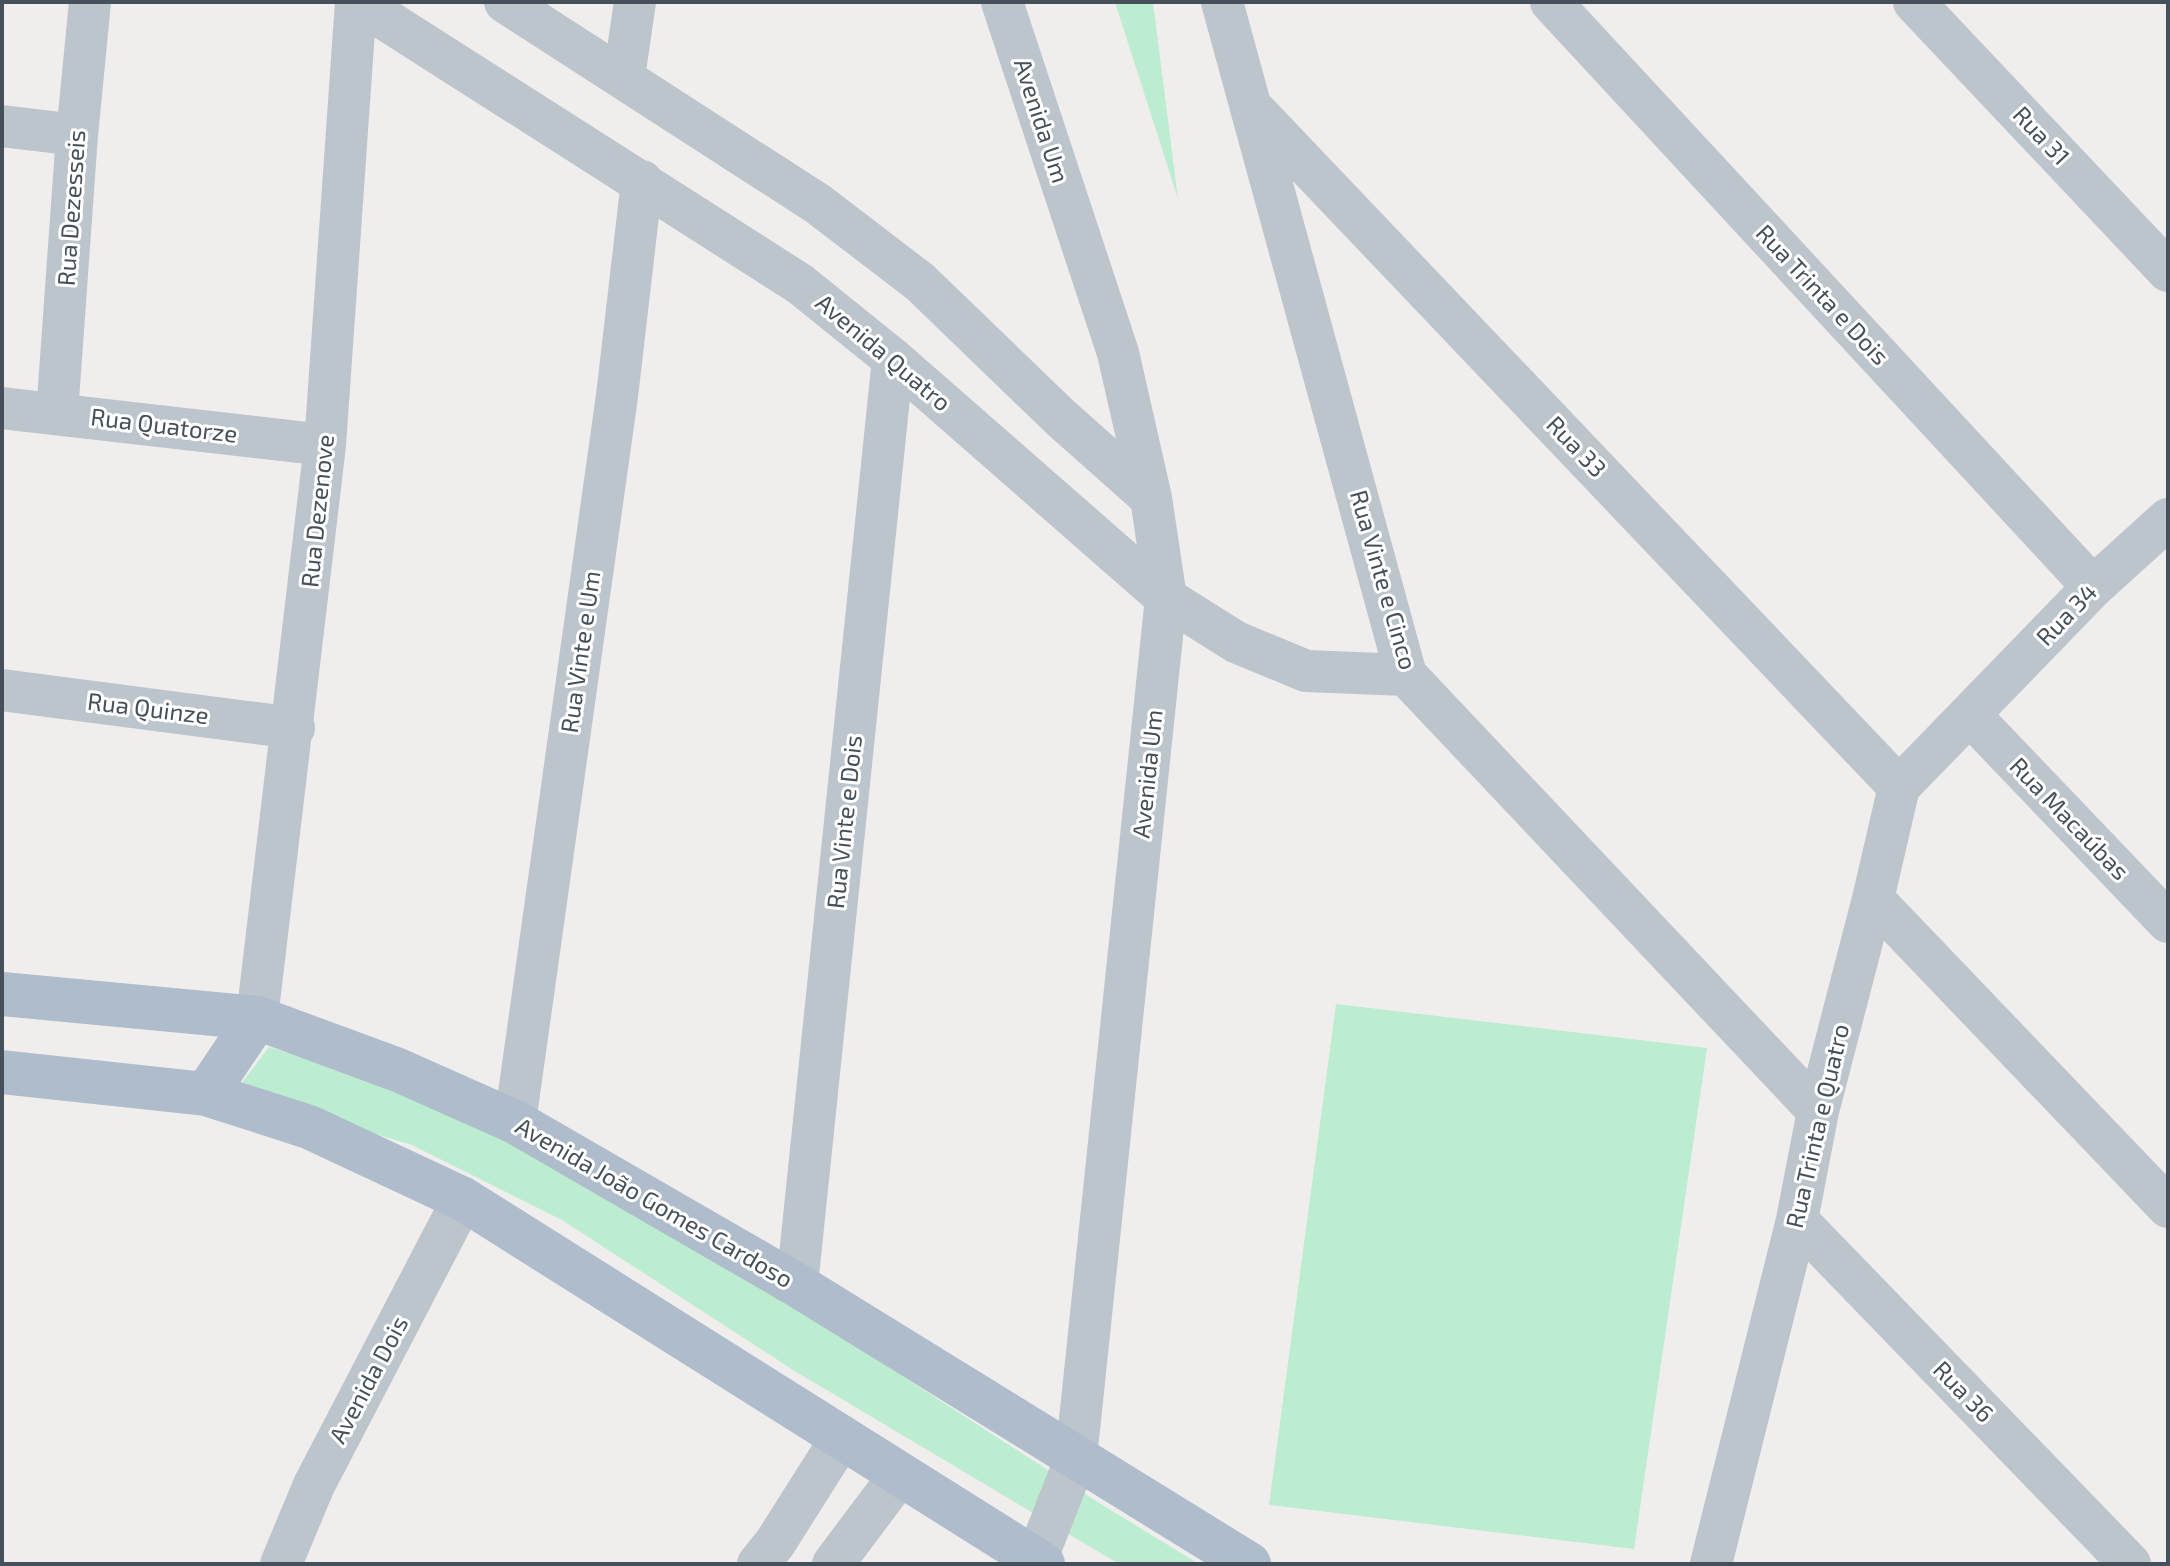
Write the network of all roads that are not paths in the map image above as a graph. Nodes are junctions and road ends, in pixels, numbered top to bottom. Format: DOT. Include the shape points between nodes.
graph roads {
  1 [pos="90,2"];
  2 [pos="357,2"];
  3 [pos="505,2"];
  4 [pos="635,2"];
  5 [pos="1002,2"];
  6 [pos="1222,2"];
  7 [pos="1551,2"];
  8 [pos="1914,2"];
  9 [pos="624,77"];
  10 [pos="1253,108"];
  11 [pos="2,126"];
  12 [pos="77,135"];
  13 [pos="642,181"];
  14 [pos="2168,271"];
  15 [pos="893,359"];
  16 [pos="2,408"];
  17 [pos="57,414"];
  18 [pos="325,445"];
  19 [pos="1151,498"];
  20 [pos="2168,519"];
  21 [pos="2093,587"];
  22 [pos="1166,598"];
  23 [pos="1406,675"];
  24 [pos="2,690"];
  25 [pos="1970,715"];
  26 [pos="294,728"];
  27 [pos="1899,787"];
  28 [pos="1873,899"];
  29 [pos="2168,922"];
  30 [pos="2,994"];
  31 [pos="257,1018"];
  32 [pos="2,1072"];
  33 [pos="206,1094"];
  34 [pos="1818,1111"];
  35 [pos="515,1122"];
  36 [pos="463,1199"];
  37 [pos="2168,1207"];
  38 [pos="1797,1220"];
  39 [pos="797,1285"];
  40 [pos="842,1437"];
  41 [pos="1076,1458"];
  42 [pos="899,1476"];
  43 [pos="1039,1562"];
  44 [pos="281,1564"];
  45 [pos="758,1564"];
  46 [pos="833,1564"];
  47 [pos="1249,1564"];
  48 [pos="1711,1564"];
  49 [pos="2130,1564"];
  1 -- 12 [label="street, Rua Dezesseis"];
  2 -- 13 [label="street, Avenida Quatro"];
  2 -- 18 [label="street, Rua Dezenove"];
  3 -- 9 [label="street"];
  4 -- 9 [label="street"];
  5 -- 19 [label="street, Avenida Um" via="1118,353"];
  6 -- 10 [label="street, Rua Vinte e Cinco"];
  7 -- 21 [label="street, Rua Trinta e Dois"];
  8 -- 14 [label="street, Rua 31"];
  9 -- 19 [label="street" via="818,204 920,282"];
  10 -- 23 [label="street, Rua Vinte e Cinco"];
  10 -- 27 [label="street, Rua 33"];
  11 -- 12 [label="street"];
  12 -- 17 [label="street, Rua Dezesseis"];
  13 -- 15 [label="street, Avenida Quatro" via="800,284"];
  13 -- 35 [label="street, Rua Vinte e Um"];
  15 -- 22 [label="street, Avenida Quatro"];
  15 -- 39 [label="street, Rua Vinte e Dois"];
  16 -- 17 [label="street, Rua Quatorze"];
  17 -- 18 [label="street, Rua Quatorze"];
  18 -- 26 [label="street, Rua Dezenove"];
  19 -- 22 [label="street, Avenida Um"];
  20 -- 21 [label="street, Rua 34"];
  21 -- 25 [label="street, Rua 34"];
  22 -- 23 [label="street, Avenida Quatro" via="1236,642 1306,671"];
  22 -- 41 [label="street, Avenida Um"];
  23 -- 34 [label="street, Rua Vinte e Cinco"];
  24 -- 26 [label="street, Rua Quinze"];
  25 -- 27 [label="street"];
  25 -- 29 [label="street, Rua Macaúbas"];
  26 -- 31 [label="street, Rua Dezenove"];
  27 -- 28 [label="street, Rua Trinta e Quatro"];
  28 -- 34 [label="street, Rua Trinta e Quatro"];
  28 -- 37 [label="street"];
  30 -- 31 [label="main road, Avenida João Gomes Cardoso"];
  31 -- 33 [label="main road"];
  31 -- 35 [label="main road, Avenida João Gomes Cardoso" via="398,1070"];
  32 -- 33 [label="main road"];
  33 -- 36 [label="main road" via="309,1127"];
  34 -- 38 [label="street, Rua Trinta e Quatro"];
  35 -- 39 [label="main road, Avenida João Gomes Cardoso"];
  36 -- 40 [label="main road"];
  36 -- 44 [label="street, Avenida Dois" via="314,1485"];
  38 -- 48 [label="street, Rua Trinta e Quatro"];
  38 -- 49 [label="street, Rua 36"];
  39 -- 41 [label="main road, Avenida João Gomes Cardoso"];
  40 -- 42 [label="main road"];
  40 -- 45 [label="street"];
  41 -- 43 [label="street, Avenida Um"];
  41 -- 47 [label="main road, Avenida João Gomes Cardoso"];
  42 -- 43 [label="main road"];
  42 -- 46 [label="street"];
}
